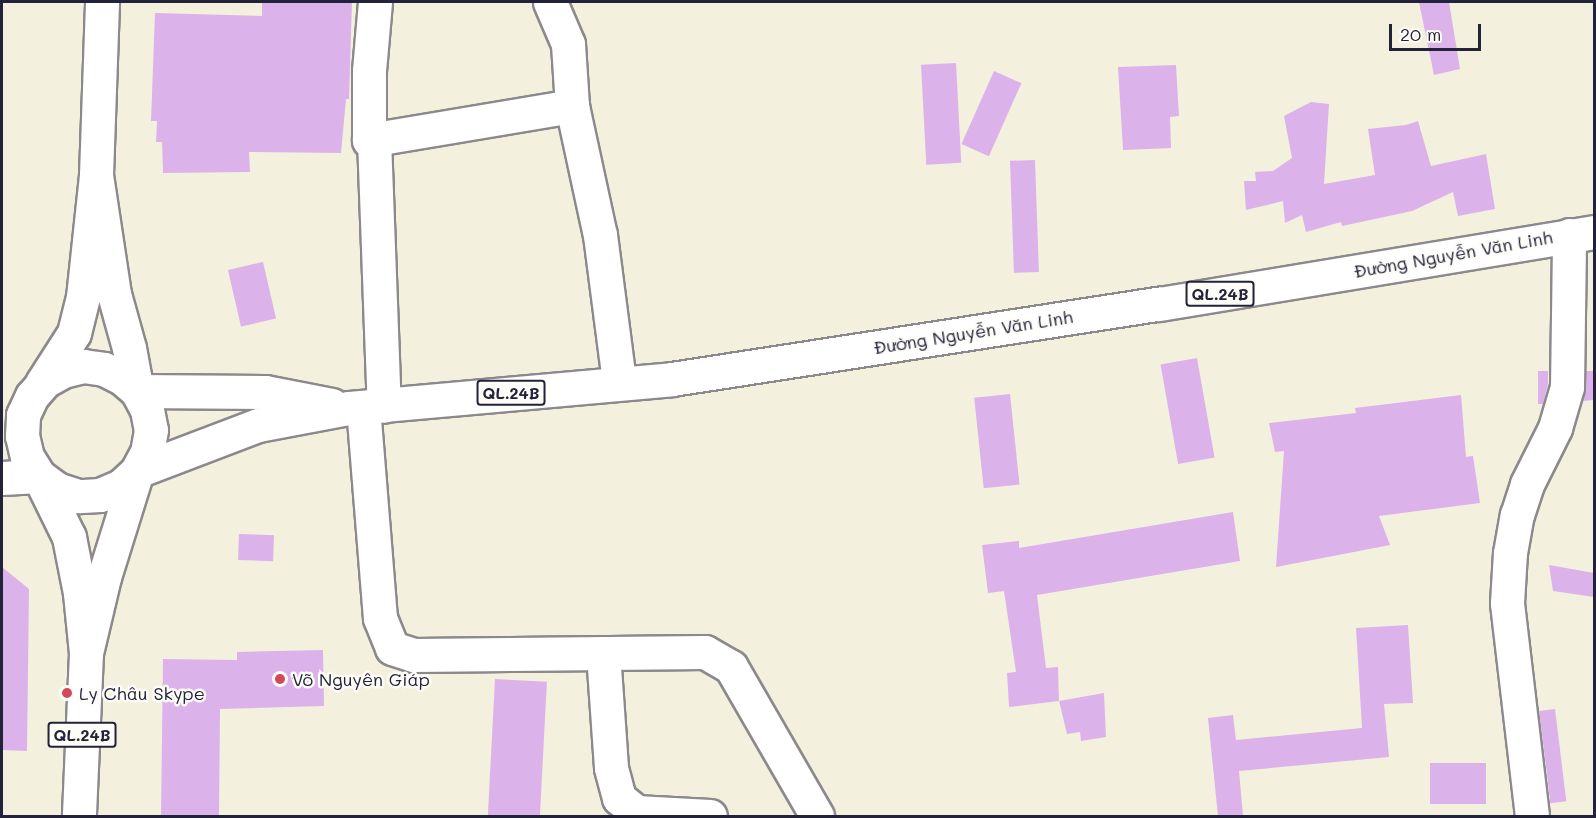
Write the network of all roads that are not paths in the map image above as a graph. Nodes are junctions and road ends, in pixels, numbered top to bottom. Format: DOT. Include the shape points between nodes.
graph roads {
  1 [pos="102,2"];
  2 [pos="375,2"];
  3 [pos="550,2"];
  4 [pos="572,106"];
  5 [pos="374,139"];
  6 [pos="96,175"];
  7 [pos="1582,233"];
  8 [pos="619,382"];
  9 [pos="38,389"];
  10 [pos="137,391"];
  11 [pos="366,407"];
  12 [pos="2,411"];
  13 [pos="137,471"];
  14 [pos="39,476"];
  15 [pos="2,478"];
  16 [pos="86,653"];
  17 [pos="603,653"];
  18 [pos="79,816"];
  19 [pos="710,816"];
  20 [pos="817,816"];
  21 [pos="1532,816"];
  1 -- 6 [label="main road"];
  2 -- 5 [label="main road" via="369,71 369,140"];
  3 -- 4 [label="main road" via="568,44"];
  4 -- 5 [label="main road"];
  4 -- 8 [label="main road" via="600,235"];
  5 -- 11 [label="main road"];
  6 -- 9 [label="main road" via="83,297 74,333"];
  6 -- 10 [label="main road" via="114,294"];
  7 -- 8 [label="main road, Đường Nguyễn Văn Linh / QL.24B" via="1159,304 672,379"];
  7 -- 21 [label="main road" via="1567,387 1555,428 1520,505 1510,553 1508,603"];
  8 -- 11 [label="main road, Đường Nguyễn Văn Linh / QL.24B"];
  9 -- 10 [label="main road" via="63,371 83,366 104,369"];
  9 -- 12 [label="main road"];
  9 -- 14 [label="main road" via="24,415 22,436 27,457"];
  10 -- 11 [label="main road, Đường Nguyễn Văn Linh / QL.24B" via="265,392"];
  10 -- 13 [label="main road, QL.24B" via="151,430 147,452"];
  11 -- 13 [label="main road, Đường Nguyễn Văn Linh / QL.24B" via="258,425"];
  11 -- 17 [label="main road" via="380,618 392,648 413,655"];
  13 -- 14 [label="main road, QL.24B" via="121,486 100,495 68,493"];
  13 -- 16 [label="main road" via="104,576"];
  14 -- 15 [label="main road"];
  14 -- 16 [label="main road" via="69,537"];
  16 -- 18 [label="main road, QL.24B"];
  17 -- 19 [label="main road" via="611,768 619,798 636,812"];
  17 -- 20 [label="main road" via="705,652 730,667"];
}
